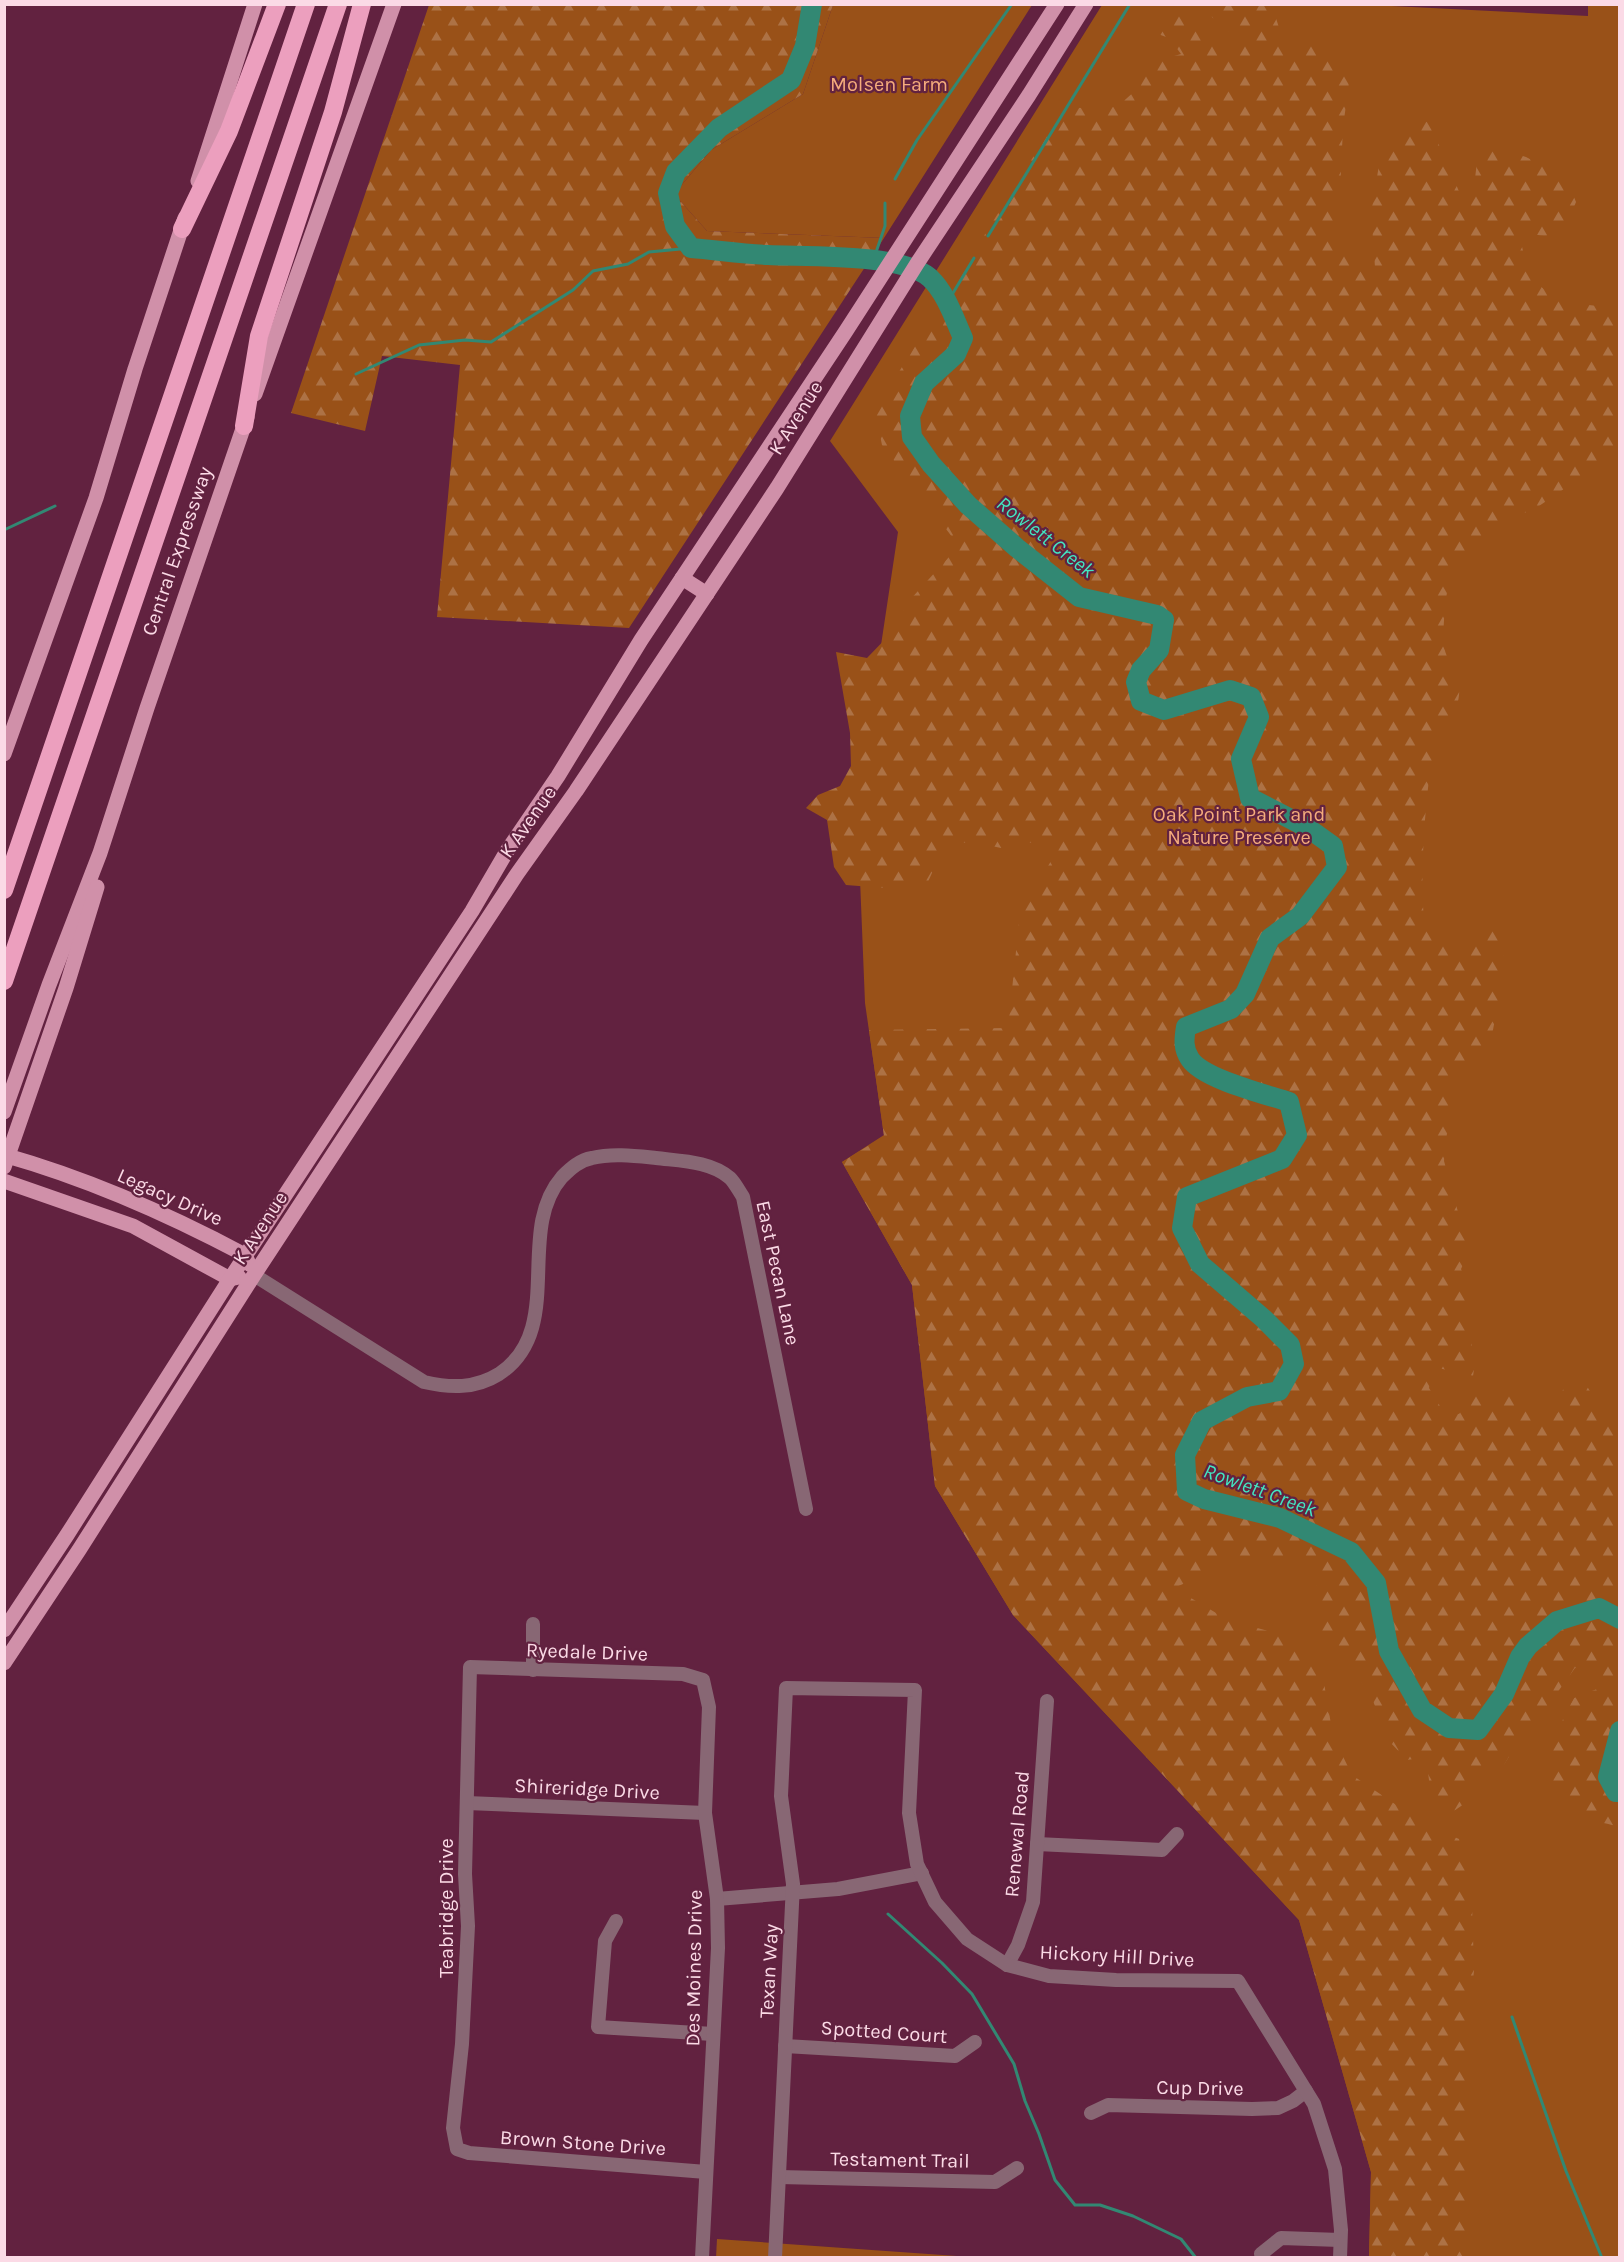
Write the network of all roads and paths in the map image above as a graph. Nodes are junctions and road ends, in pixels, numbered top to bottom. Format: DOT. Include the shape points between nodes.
graph roads {
  1 [pos="255,4"];
  2 [pos="277,4"];
  3 [pos="306,4"];
  4 [pos="338,4"];
  5 [pos="362,4"];
  6 [pos="394,4"];
  7 [pos="1057,4"];
  8 [pos="1086,4"];
  9 [pos="182,229"];
  10 [pos="244,426"];
  11 [pos="682,578"];
  12 [pos="707,594"];
  13 [pos="16,719"];
  14 [pos="4,739"];
  15 [pos="4,754"];
  16 [pos="568,760"];
  17 [pos="588,772"];
  18 [pos="123,785"];
  19 [pos="4,890"];
  20 [pos="472,910"];
  21 [pos="489,920"];
  22 [pos="4,981"];
  23 [pos="4,1112"];
  24 [pos="6,1159"];
  25 [pos="4,1181"];
  26 [pos="143,1204"];
  27 [pos="134,1226"];
  28 [pos="245,1256"];
  29 [pos="254,1275"];
  30 [pos="230,1279"];
  31 [pos="146,1409"];
  32 [pos="162,1421"];
  33 [pos="806,1509"];
  34 [pos="64,1540"];
  35 [pos="79,1550"];
  36 [pos="533,1624"];
  37 [pos="4,1630"];
  38 [pos="4,1663"];
  39 [pos="470,1667"];
  40 [pos="533,1670"];
  41 [pos="703,1680"];
  42 [pos="786,1688"];
  43 [pos="1047,1701"];
  44 [pos="467,1803"];
  45 [pos="705,1813"];
  46 [pos="1177,1834"];
  47 [pos="1037,1844"];
  48 [pos="922,1873"];
  49 [pos="792,1893"];
  50 [pos="717,1899"];
  51 [pos="616,1921"];
  52 [pos="1007,1965"];
  53 [pos="713,2034"];
  54 [pos="975,2042"];
  55 [pos="785,2046"];
  56 [pos="1306,2091"];
  57 [pos="1091,2113"];
  58 [pos="457,2149"];
  59 [pos="1017,2168"];
  60 [pos="706,2172"];
  61 [pos="779,2177"];
  62 [pos="1341,2240"];
  63 [pos="1261,2254"];
  64 [pos="702,2258"];
  65 [pos="775,2258"];
  66 [pos="1340,2258"];
  1 -- 9 [label="main road"];
  2 -- 9 [label="highway" via="229,131"];
  3 -- 19 [label="highway"];
  4 -- 22 [label="highway, Central Expressway"];
  5 -- 10 [label="highway" via="333,112 259,336"];
  6 -- 10 [label="main road, Central Expressway"];
  7 -- 11 [label="main road, K Avenue"];
  8 -- 12 [label="main road, K Avenue"];
  9 -- 13 [label="main road" via="96,498"];
  10 -- 18 [label="main road, Central Expressway"];
  11 -- 12 [label="main road"];
  11 -- 16 [label="main road, K Avenue"];
  12 -- 17 [label="main road, K Avenue"];
  13 -- 14 [label="main road"];
  13 -- 15 [label="main road"];
  16 -- 17 [label="main road"];
  16 -- 20 [label="main road, K Avenue"];
  17 -- 21 [label="main road, K Avenue"];
  18 -- 23 [label="main road, Central Expressway"];
  18 -- 24 [label="main road" via="87,922"];
  20 -- 21 [label="main road"];
  20 -- 28 [label="main road, K Avenue"];
  21 -- 29 [label="main road, K Avenue"];
  24 -- 26 [label="main road, Legacy Drive" via="57,1172"];
  25 -- 27 [label="main road, Legacy Drive"];
  26 -- 27 [label="main road"];
  26 -- 28 [label="main road, Legacy Drive"];
  27 -- 30 [label="main road, Legacy Drive"];
  28 -- 29 [label="main road"];
  28 -- 30 [label="main road, K Avenue"];
  29 -- 30 [label="main road"];
  29 -- 32 [label="main road, K Avenue"];
  29 -- 33 [label="street, East Pecan Lane" via="424,1382 442,1386 488,1381 506,1369 527,1342 538,1296 546,1208 551,1190 570,1169 591,1158 608,1156 658,1158 713,1167 730,1178 743,1197"];
  30 -- 31 [label="main road, K Avenue"];
  31 -- 32 [label="main road"];
  31 -- 34 [label="main road, K Avenue"];
  32 -- 35 [label="main road, K Avenue"];
  34 -- 35 [label="main road"];
  34 -- 37 [label="main road, K Avenue"];
  35 -- 38 [label="main road, K Avenue"];
  36 -- 40 [label="street"];
  39 -- 40 [label="street, Ryedale Drive"];
  39 -- 44 [label="street, Teabridge Drive"];
  40 -- 41 [label="street, Ryedale Drive" via="683,1674"];
  41 -- 45 [label="street, Des Moines Drive" via="709,1707"];
  42 -- 48 [label="street, Hickory Hill Drive" via="915,1690 909,1813"];
  42 -- 49 [label="street, Texan Way" via="781,1796"];
  43 -- 47 [label="street, Renewal Road"];
  44 -- 45 [label="street, Shireridge Drive"];
  44 -- 58 [label="street, Teabridge Drive" via="467,1938 453,2128"];
  45 -- 50 [label="street, Des Moines Drive"];
  46 -- 47 [label="street" via="1162,1850"];
  47 -- 52 [label="street, Renewal Road" via="1033,1902"];
  48 -- 49 [label="street" via="838,1889"];
  48 -- 52 [label="street, Hickory Hill Drive" via="935,1902 967,1939"];
  49 -- 50 [label="street"];
  49 -- 55 [label="street, Texan Way"];
  50 -- 53 [label="street, Des Moines Drive"];
  51 -- 53 [label="street" via="605,1941 598,2027"];
  52 -- 56 [label="street, Hickory Hill Drive" via="1049,1976 1238,1981"];
  53 -- 60 [label="street, Des Moines Drive"];
  54 -- 55 [label="street, Spotted Court" via="956,2056"];
  55 -- 61 [label="street, Texan Way"];
  56 -- 57 [label="street, Cup Drive" via="1278,2108 1108,2105"];
  56 -- 62 [label="street, Hickory Hill Drive" via="1335,2169"];
  58 -- 60 [label="street, Brown Stone Drive"];
  59 -- 61 [label="street, Testament Trail" via="994,2182"];
  60 -- 64 [label="street, Des Moines Drive"];
  61 -- 65 [label="street, Texan Way"];
  62 -- 63 [label="street" via="1281,2238"];
  62 -- 66 [label="street, Hickory Hill Drive"];
}
